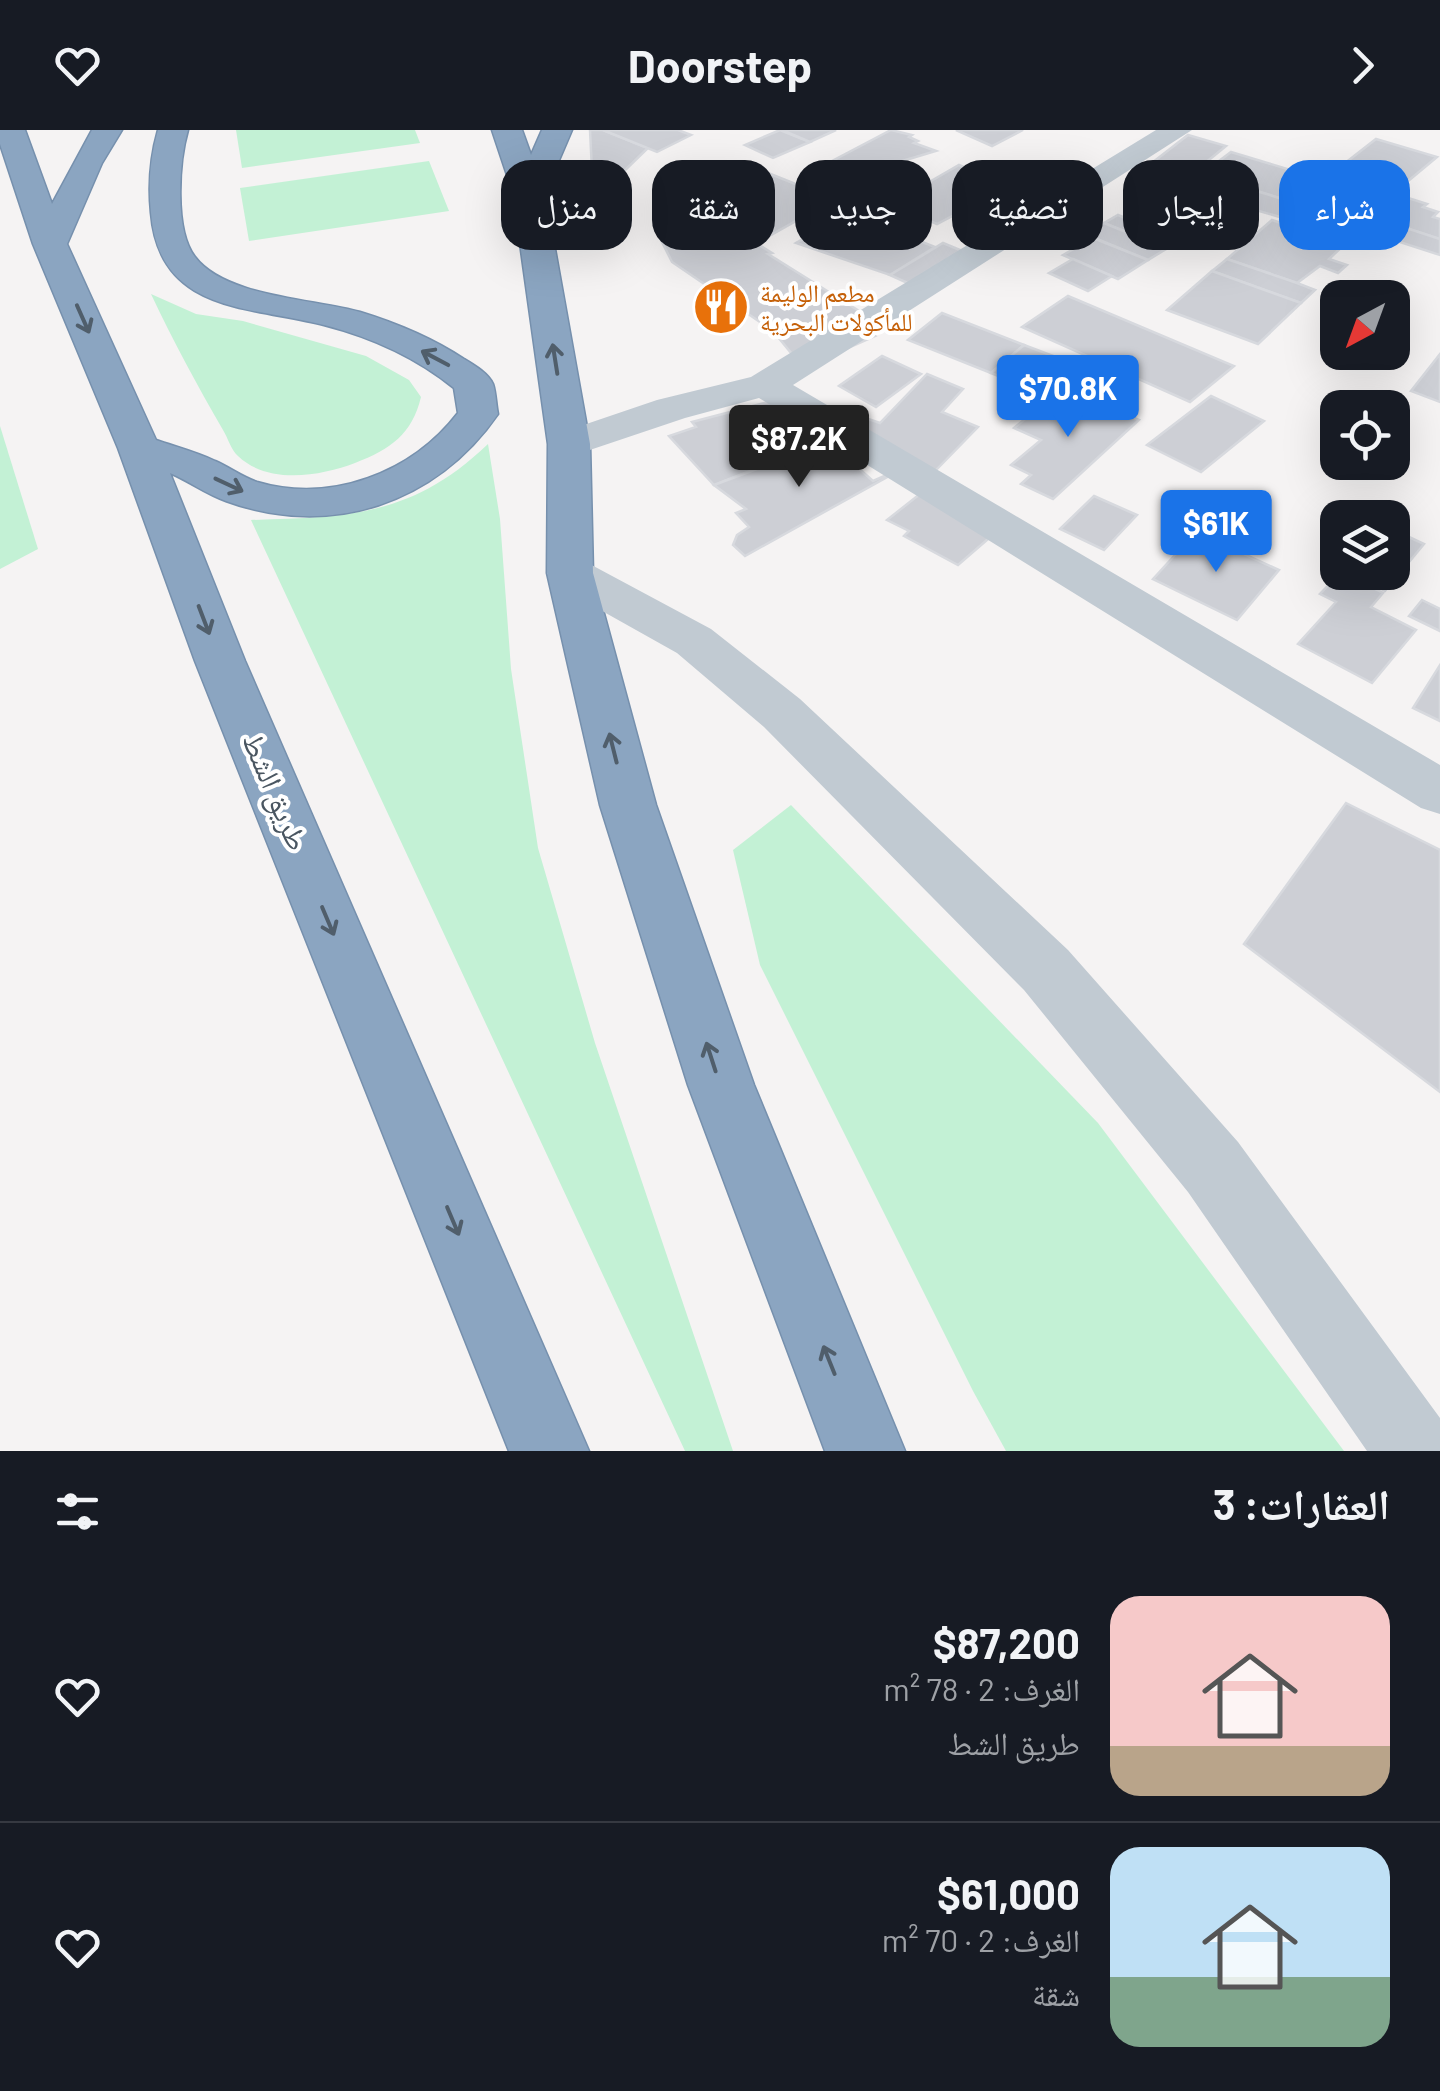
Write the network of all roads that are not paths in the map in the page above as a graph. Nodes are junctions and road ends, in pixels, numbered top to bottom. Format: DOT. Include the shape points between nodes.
graph roads {
  1 [pos="10,130"];
  2 [pos="107,130"];
  3 [pos="173,130"];
  4 [pos="506,130"];
  5 [pos="558,130"];
  6 [pos="1177,130"];
  7 [pos="517,160"];
  8 [pos="544,160"];
  9 [pos="50,244"];
  10 [pos="538,250"];
  11 [pos="765,385"];
  12 [pos="569,444"];
  13 [pos="139,448"];
  14 [pos="570,573"];
  15 [pos="1440,792"];
  16 [pos="549,1451"];
  17 [pos="865,1451"];
  18 [pos="1415,1451"];
  1 -- 9 [label="highway, طريق الشط"];
  2 -- 9 [label="highway"];
  13 -- 3 [label="highway, one-way" via="250,494 323,502 372,492 424,470 459,444 478,414 472,384 433,356 330,316 231,294 191,274 168,230 164,157"];
  4 -- 7 [label="highway"];
  5 -- 8 [label="highway"];
  6 -- 11 [label="street"];
  9 -- 13 [label="highway, طريق الشط, one-way"];
  12 -- 10 [label="highway, one-way"];
  11 -- 12 [label="street"];
  11 -- 15 [label="street"];
  12 -- 14 [label="highway"];
  13 -- 16 [label="highway, طريق الشط, one-way" via="220,662"];
  17 -- 14 [label="highway, one-way" via="720,1086 628,805"];
  14 -- 18 [label="street" via="694,640 782,713 1046,970 1213,1167"];
}
